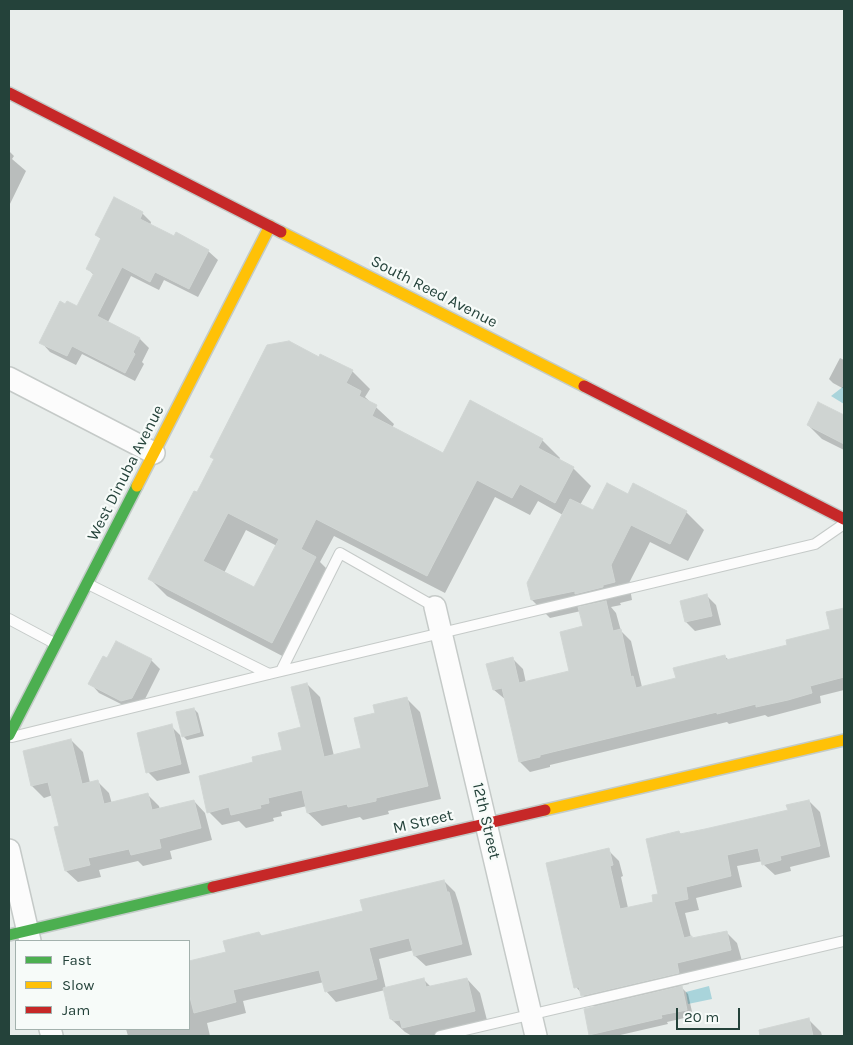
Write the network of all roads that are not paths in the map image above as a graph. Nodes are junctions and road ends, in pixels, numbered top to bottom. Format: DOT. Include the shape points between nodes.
graph roads {
  1 [pos="9,93"];
  2 [pos="270,226"];
  3 [pos="9,378"];
  4 [pos="154,453"];
  5 [pos="844,519"];
  6 [pos="844,524"];
  7 [pos="88,583"];
  8 [pos="436,607"];
  9 [pos="9,619"];
  10 [pos="442,633"];
  11 [pos="55,643"];
  12 [pos="281,671"];
  13 [pos="269,674"];
  14 [pos="9,736"];
  15 [pos="844,740"];
  16 [pos="486,824"];
  17 [pos="9,850"];
  18 [pos="22,936"];
  19 [pos="844,941"];
  20 [pos="531,1014"];
  21 [pos="440,1036"];
  22 [pos="536,1036"];
  1 -- 2 [label="street, South Reed Avenue"];
  2 -- 4 [label="street, West Dinuba Avenue"];
  2 -- 5 [label="street, South Reed Avenue"];
  3 -- 4 [label="street"];
  4 -- 7 [label="street, West Dinuba Avenue"];
  6 -- 10 [label="lane" via="815,544"];
  7 -- 11 [label="street, West Dinuba Avenue"];
  7 -- 13 [label="lane"];
  8 -- 10 [label="street, 12th Street"];
  8 -- 12 [label="lane" via="340,553"];
  9 -- 11 [label="lane"];
  10 -- 12 [label="lane"];
  10 -- 16 [label="street, 12th Street"];
  11 -- 14 [label="street, West Dinuba Avenue"];
  12 -- 13 [label="lane"];
  13 -- 14 [label="lane"];
  15 -- 16 [label="street, M Street"];
  16 -- 18 [label="street, M Street"];
  16 -- 20 [label="street, 12th Street"];
  17 -- 18 [label="street"];
  19 -- 20 [label="lane"];
  20 -- 21 [label="lane"];
  20 -- 22 [label="street, 12th Street"];
}
